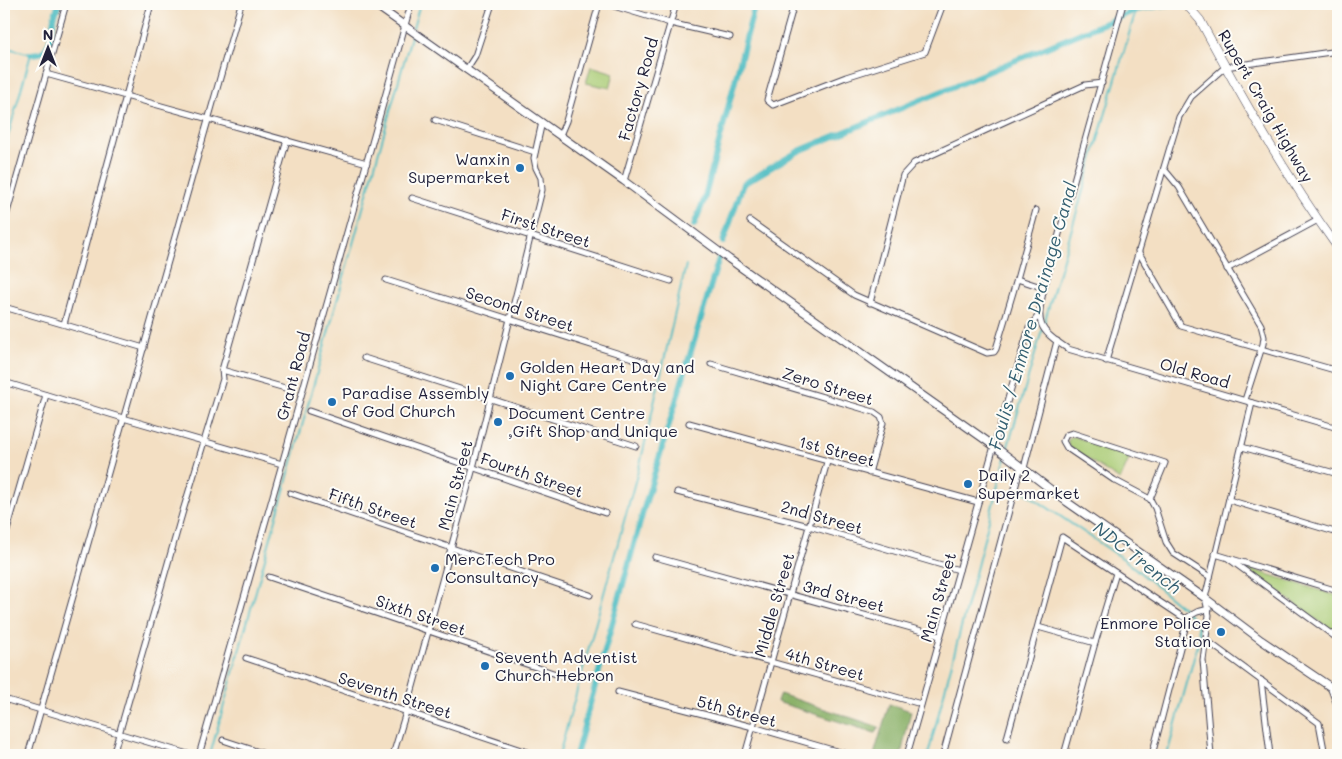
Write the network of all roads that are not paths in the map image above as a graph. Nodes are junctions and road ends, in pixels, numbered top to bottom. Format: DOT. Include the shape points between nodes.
graph roads {
  1 [pos="66,4"];
  2 [pos="151,4"];
  3 [pos="241,4"];
  4 [pos="374,4"];
  5 [pos="411,4"];
  6 [pos="492,4"];
  7 [pos="599,4"];
  8 [pos="607,4"];
  9 [pos="676,4"];
  10 [pos="794,4"];
  11 [pos="943,4"];
  12 [pos="1123,4"];
  13 [pos="1186,4"];
  14 [pos="670,23"];
  15 [pos="405,26"];
  16 [pos="730,37"];
  17 [pos="1338,52"];
  18 [pos="1225,67"];
  19 [pos="468,68"];
  20 [pos="46,74"];
  21 [pos="1102,82"];
  22 [pos="127,96"];
  23 [pos="209,120"];
  24 [pos="435,120"];
  25 [pos="542,122"];
  26 [pos="559,131"];
  27 [pos="287,140"];
  28 [pos="535,152"];
  29 [pos="367,163"];
  30 [pos="1164,170"];
  31 [pos="624,180"];
  32 [pos="412,198"];
  33 [pos="1036,210"];
  34 [pos="1318,220"];
  35 [pos="750,221"];
  36 [pos="4,223"];
  37 [pos="531,236"];
  38 [pos="1338,248"];
  39 [pos="1138,250"];
  40 [pos="1227,269"];
  41 [pos="1018,279"];
  42 [pos="386,280"];
  43 [pos="671,281"];
  44 [pos="1044,288"];
  45 [pos="870,303"];
  46 [pos="4,307"];
  47 [pos="1039,317"];
  48 [pos="510,319"];
  49 [pos="64,324"];
  50 [pos="1057,342"];
  51 [pos="144,348"];
  52 [pos="1262,350"];
  53 [pos="364,358"];
  54 [pos="1106,361"];
  55 [pos="645,362"];
  56 [pos="711,364"];
  57 [pos="222,370"];
  58 [pos="1338,371"];
  59 [pos="4,382"];
  60 [pos="292,390"];
  61 [pos="46,395"];
  62 [pos="490,399"];
  63 [pos="1245,400"];
  64 [pos="1252,403"];
  65 [pos="309,411"];
  66 [pos="123,418"];
  67 [pos="690,423"];
  68 [pos="1338,428"];
  69 [pos="204,442"];
  70 [pos="636,446"];
  71 [pos="994,446"];
  72 [pos="1242,447"];
  73 [pos="827,462"];
  74 [pos="282,464"];
  75 [pos="1023,467"];
  76 [pos="473,468"];
  77 [pos="869,473"];
  78 [pos="1338,474"];
  79 [pos="677,492"];
  80 [pos="290,493"];
  81 [pos="1150,499"];
  82 [pos="1228,500"];
  83 [pos="978,502"];
  84 [pos="606,513"];
  85 [pos="809,526"];
  86 [pos="1338,533"];
  87 [pos="4,542"];
  88 [pos="451,548"];
  89 [pos="1216,554"];
  90 [pos="654,557"];
  91 [pos="1229,559"];
  92 [pos="959,570"];
  93 [pos="1116,573"];
  94 [pos="268,577"];
  95 [pos="1210,577"];
  96 [pos="1338,591"];
  97 [pos="790,594"];
  98 [pos="590,595"];
  99 [pos="1205,598"];
  100 [pos="1209,609"];
  101 [pos="1188,619"];
  102 [pos="635,624"];
  103 [pos="1038,627"];
  104 [pos="429,631"];
  105 [pos="940,636"];
  106 [pos="1338,639"];
  107 [pos="1206,640"];
  108 [pos="1095,643"];
  109 [pos="246,658"];
  110 [pos="771,662"];
  111 [pos="565,677"];
  112 [pos="1261,680"];
  113 [pos="1330,687"];
  114 [pos="618,692"];
  115 [pos="1338,692"];
  116 [pos="4,699"];
  117 [pos="921,704"];
  118 [pos="1338,707"];
  119 [pos="41,711"];
  120 [pos="406,712"];
  121 [pos="753,727"];
  122 [pos="120,734"];
  123 [pos="1007,738"];
  124 [pos="223,740"];
  125 [pos="28,755"];
  126 [pos="114,755"];
  127 [pos="191,755"];
  128 [pos="199,755"];
  129 [pos="268,755"];
  130 [pos="393,755"];
  131 [pos="536,755"];
  132 [pos="745,755"];
  133 [pos="850,755"];
  134 [pos="907,755"];
  135 [pos="943,755"];
  136 [pos="1064,755"];
  137 [pos="1152,755"];
  138 [pos="1211,755"];
  139 [pos="1270,755"];
  140 [pos="1325,755"];
  1 -- 20 [label="street"];
  2 -- 22 [label="street"];
  3 -- 23 [label="street"];
  4 -- 15 [label="main road"];
  5 -- 15 [label="street, Grant Road"];
  6 -- 19 [label="street"];
  7 -- 26 [label="street" via="566,121"];
  8 -- 14 [label="street"];
  9 -- 14 [label="street, Factory Road"];
  10 -- 11 [label="street" via="767,100 773,106 926,52"];
  12 -- 21 [label="street, Main Street"];
  13 -- 18 [label="main road, Rupert Craig Highway" via="1200,20"];
  14 -- 16 [label="street"];
  14 -- 31 [label="street, Factory Road"];
  15 -- 19 [label="main road"];
  15 -- 29 [label="street, Grant Road"];
  17 -- 18 [label="street"];
  18 -- 30 [label="street" via="1191,97 1179,118"];
  18 -- 34 [label="main road, Rupert Craig Highway"];
  19 -- 25 [label="main road"];
  20 -- 22 [label="street"];
  20 -- 36 [label="street"];
  21 -- 44 [label="street, Main Street"];
  21 -- 45 [label="street" via="1085,85 914,163 903,174"];
  22 -- 23 [label="street"];
  22 -- 49 [label="street"];
  23 -- 27 [label="street"];
  23 -- 51 [label="street"];
  24 -- 28 [label="street"];
  25 -- 26 [label="main road"];
  25 -- 28 [label="street"];
  26 -- 31 [label="main road"];
  27 -- 29 [label="street"];
  27 -- 57 [label="street"];
  28 -- 37 [label="street, Main Street" via="542,190"];
  29 -- 74 [label="street, Grant Road"];
  30 -- 39 [label="street"];
  30 -- 40 [label="street" via="1179,188"];
  31 -- 71 [label="main road" via="720,253"];
  32 -- 37 [label="street, First Street"];
  33 -- 41 [label="street"];
  34 -- 38 [label="main road, Rupert Craig Highway"];
  34 -- 40 [label="street"];
  35 -- 45 [label="street"];
  37 -- 43 [label="street, First Street"];
  37 -- 48 [label="street, Main Street"];
  39 -- 52 [label="street" via="1181,326"];
  39 -- 54 [label="street"];
  40 -- 52 [label="street" via="1261,325 1264,337"];
  41 -- 44 [label="street"];
  41 -- 45 [label="street" via="994,352 987,353"];
  42 -- 48 [label="street, Second Street"];
  44 -- 47 [label="street, Main Street"];
  46 -- 49 [label="street"];
  47 -- 50 [label="street, Old Road" via="1048,335"];
  47 -- 71 [label="street, Main Street" via="1030,328"];
  48 -- 55 [label="street, Second Street"];
  48 -- 62 [label="street, Main Street"];
  49 -- 51 [label="street"];
  50 -- 54 [label="street, Old Road" via="1068,349"];
  50 -- 75 [label="street"];
  51 -- 66 [label="street"];
  52 -- 58 [label="street"];
  52 -- 63 [label="street"];
  53 -- 62 [label="street"];
  54 -- 63 [label="street, Old Road"];
  56 -- 77 [label="street, Zero Street" via="874,412 883,423"];
  57 -- 60 [label="street"];
  57 -- 69 [label="street" via="223,378"];
  59 -- 61 [label="street"];
  61 -- 66 [label="street"];
  61 -- 87 [label="street"];
  62 -- 70 [label="street"];
  62 -- 76 [label="street, Main Street"];
  63 -- 64 [label="street, Old Road"];
  64 -- 68 [label="street, Old Road"];
  64 -- 72 [label="street"];
  65 -- 76 [label="street, Fourth Street"];
  66 -- 69 [label="street"];
  66 -- 119 [label="street"];
  67 -- 73 [label="street, 1st Street"];
  69 -- 74 [label="street"];
  69 -- 122 [label="street"];
  71 -- 75 [label="main road"];
  71 -- 83 [label="street, Main Street"];
  72 -- 78 [label="street"];
  72 -- 82 [label="street"];
  73 -- 77 [label="street, 1st Street"];
  73 -- 85 [label="street, Middle Street"];
  74 -- 128 [label="street, Grant Road"];
  75 -- 99 [label="main road" via="1067,502"];
  75 -- 135 [label="street"];
  76 -- 84 [label="street, Fourth Street"];
  76 -- 88 [label="street, Main Street"];
  77 -- 83 [label="street, 1st Street"];
  79 -- 85 [label="street, 2nd Street"];
  80 -- 88 [label="street, Fifth Street"];
  81 -- 81 [label="street" via="1165,463 1072,433 1066,435 1063,441 1067,448 1114,480"];
  81 -- 95 [label="street" via="1172,553"];
  82 -- 86 [label="street"];
  82 -- 89 [label="street"];
  83 -- 92 [label="street, Main Street"];
  85 -- 92 [label="street, 2nd Street"];
  85 -- 97 [label="street, Middle Street"];
  88 -- 98 [label="street, Fifth Street"];
  88 -- 104 [label="street, Main Street"];
  89 -- 91 [label="street"];
  89 -- 95 [label="street"];
  90 -- 97 [label="street, 3rd Street"];
  91 -- 96 [label="street"];
  91 -- 106 [label="street"];
  92 -- 105 [label="street, Main Street"];
  93 -- 101 [label="street"];
  93 -- 103 [label="street" via="1062,537"];
  93 -- 108 [label="street"];
  94 -- 104 [label="street, Sixth Street"];
  95 -- 99 [label="street"];
  97 -- 105 [label="street, 3rd Street"];
  97 -- 110 [label="street, Middle Street"];
  99 -- 100 [label="street"];
  99 -- 113 [label="main road"];
  100 -- 101 [label="street"];
  100 -- 107 [label="street"];
  101 -- 137 [label="street"];
  102 -- 110 [label="street, 4th Street"];
  103 -- 108 [label="street"];
  103 -- 123 [label="street"];
  104 -- 111 [label="street, Sixth Street"];
  104 -- 120 [label="street, Main Street"];
  105 -- 117 [label="street, Main Street"];
  107 -- 112 [label="street"];
  107 -- 138 [label="street" via="1203,660"];
  108 -- 136 [label="street"];
  109 -- 120 [label="street, Seventh Street"];
  110 -- 117 [label="street, 4th Street"];
  110 -- 121 [label="street, Middle Street"];
  112 -- 139 [label="street"];
  112 -- 140 [label="street" via="1320,722"];
  113 -- 115 [label="main road"];
  113 -- 118 [label="street"];
  114 -- 121 [label="street, 5th Street"];
  116 -- 119 [label="street"];
  117 -- 134 [label="street, Main Street"];
  119 -- 122 [label="street"];
  119 -- 125 [label="street"];
  120 -- 130 [label="street, Main Street"];
  120 -- 131 [label="street, Seventh Street"];
  121 -- 132 [label="street, Middle Street"];
  121 -- 133 [label="street, 5th Street"];
  122 -- 126 [label="street"];
  122 -- 127 [label="street"];
  124 -- 129 [label="street"];
}
